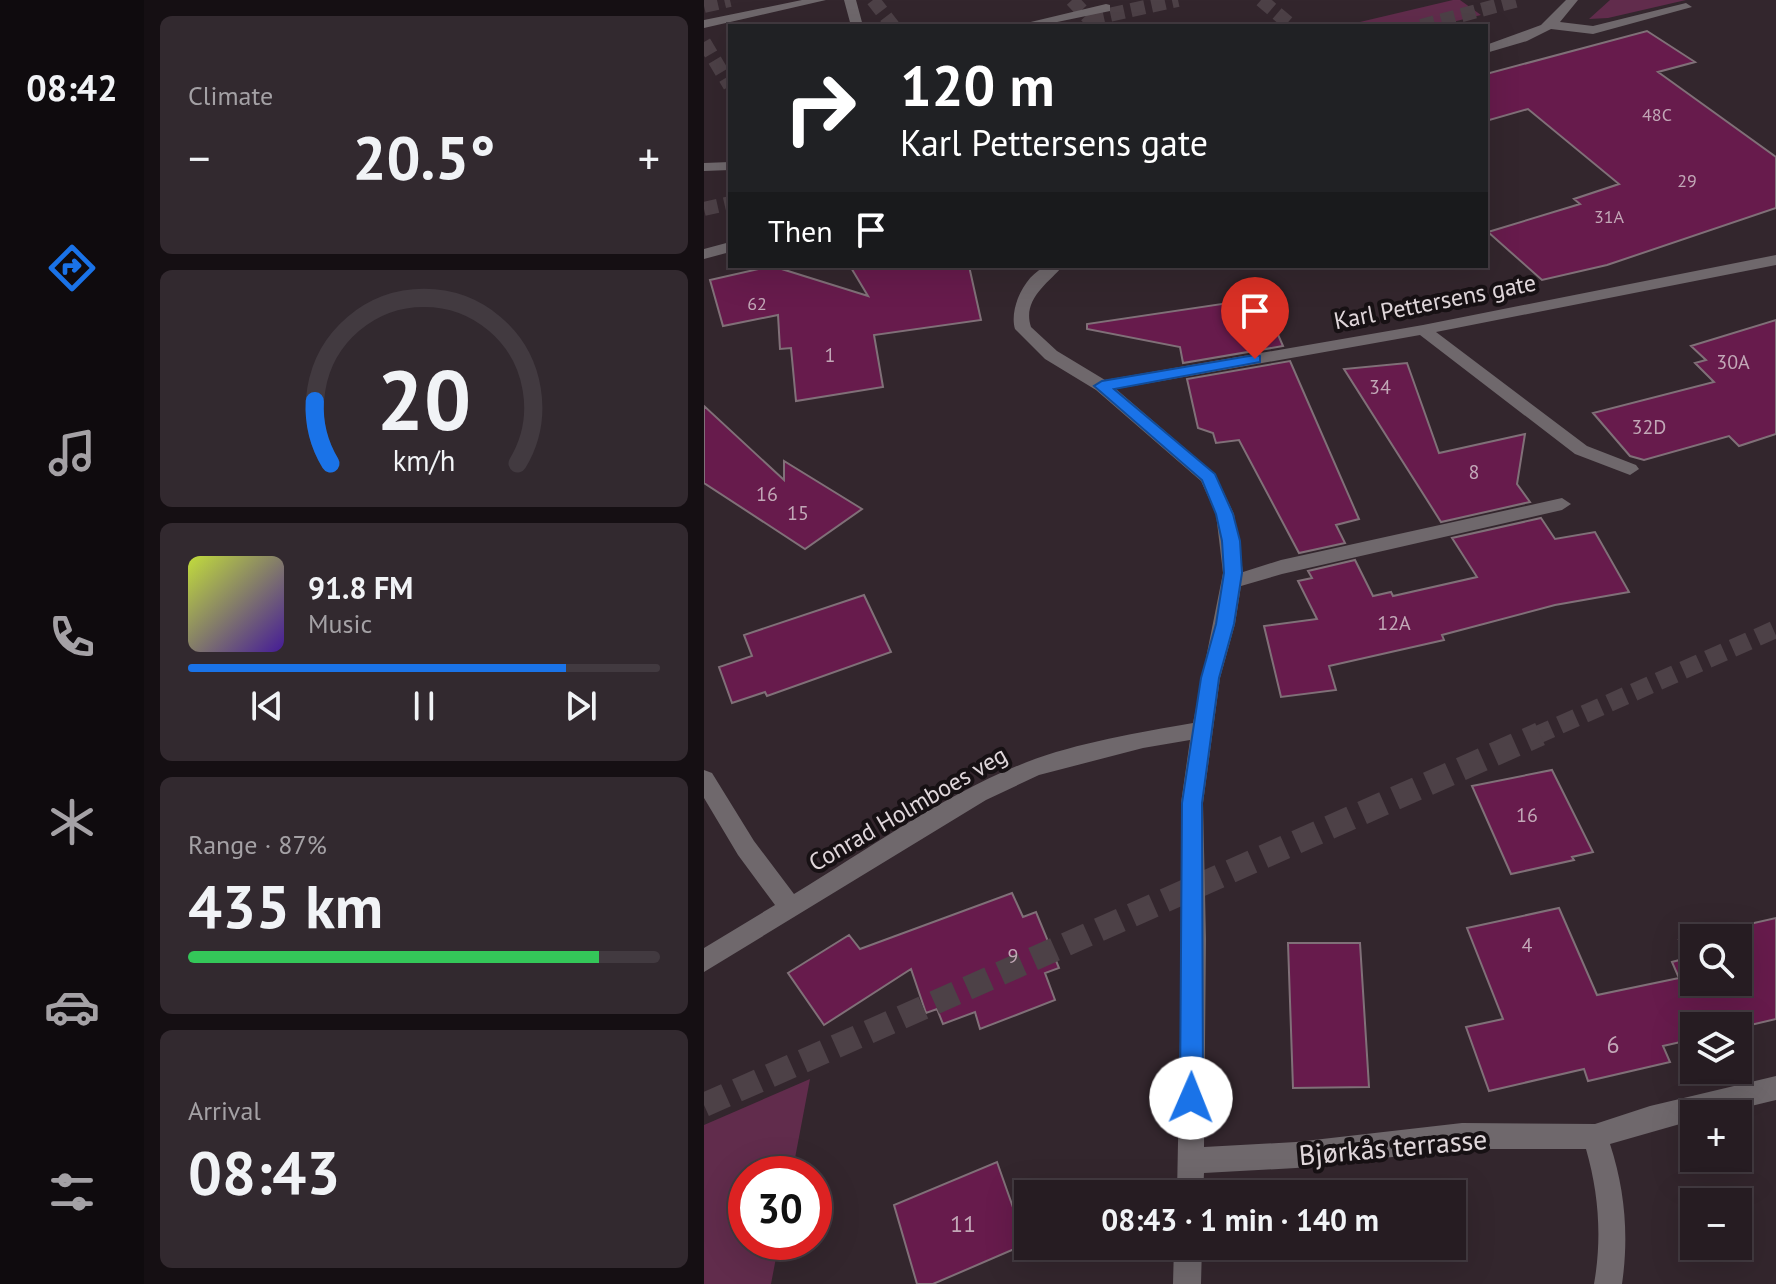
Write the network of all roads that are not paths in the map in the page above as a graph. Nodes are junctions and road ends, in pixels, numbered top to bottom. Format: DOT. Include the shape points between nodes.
graph roads {
  1 [pos="820,0"];
  2 [pos="850,0"];
  3 [pos="1572,0"];
  4 [pos="1686,7"];
  5 [pos="1106,8"];
  6 [pos="704,24"];
  7 [pos="856,24"];
  8 [pos="1030,24"];
  9 [pos="1550,25"];
  10 [pos="1488,48"];
  11 [pos="728,166"];
  12 [pos="704,167"];
  13 [pos="728,248"];
  14 [pos="704,254"];
  15 [pos="1776,260"];
  16 [pos="1052,268"];
  17 [pos="1423,330"];
  18 [pos="1102,386"];
  19 [pos="1630,469"];
  20 [pos="1562,504"];
  21 [pos="1232,582"];
  22 [pos="1201,730"];
  23 [pos="704,779"];
  24 [pos="790,907"];
  25 [pos="704,961"];
  26 [pos="1776,1088"];
  27 [pos="1595,1137"];
  28 [pos="1190,1161"];
  29 [pos="1190,1180"];
  30 [pos="1188,1260"];
  31 [pos="1187,1284"];
  32 [pos="1608,1284"];
  1 -- 6 [label="street"];
  2 -- 7 [label="street"];
  3 -- 9 [label="street"];
  4 -- 9 [label="street" via="1593,30"];
  5 -- 8 [label="street"];
  9 -- 10 [label="street"];
  11 -- 12 [label="street"];
  13 -- 14 [label="street"];
  15 -- 17 [label="street, Karl Pettersens gate"];
  16 -- 18 [label="street" via="1021,307 1023,329 1051,355"];
  17 -- 18 [label="street, Karl Pettersens gate"];
  17 -- 19 [label="street" via="1581,450"];
  18 -- 21 [label="street" via="1209,478 1231,541"];
  20 -- 21 [label="street"];
  21 -- 22 [label="street"];
  22 -- 24 [label="street, Conrad Holmboes veg" via="1034,768 978,794"];
  22 -- 28 [label="street" via="1192,803"];
  23 -- 24 [label="street"];
  24 -- 25 [label="street, Conrad Holmboes veg"];
  26 -- 27 [label="street, Bjørkås terrasse"];
  27 -- 28 [label="street, Bjørkås terrasse" via="1462,1136 1282,1157"];
  27 -- 32 [label="street" via="1607,1172 1613,1261"];
  28 -- 29 [label="street"];
  30 -- 31 [label="street"];
}
